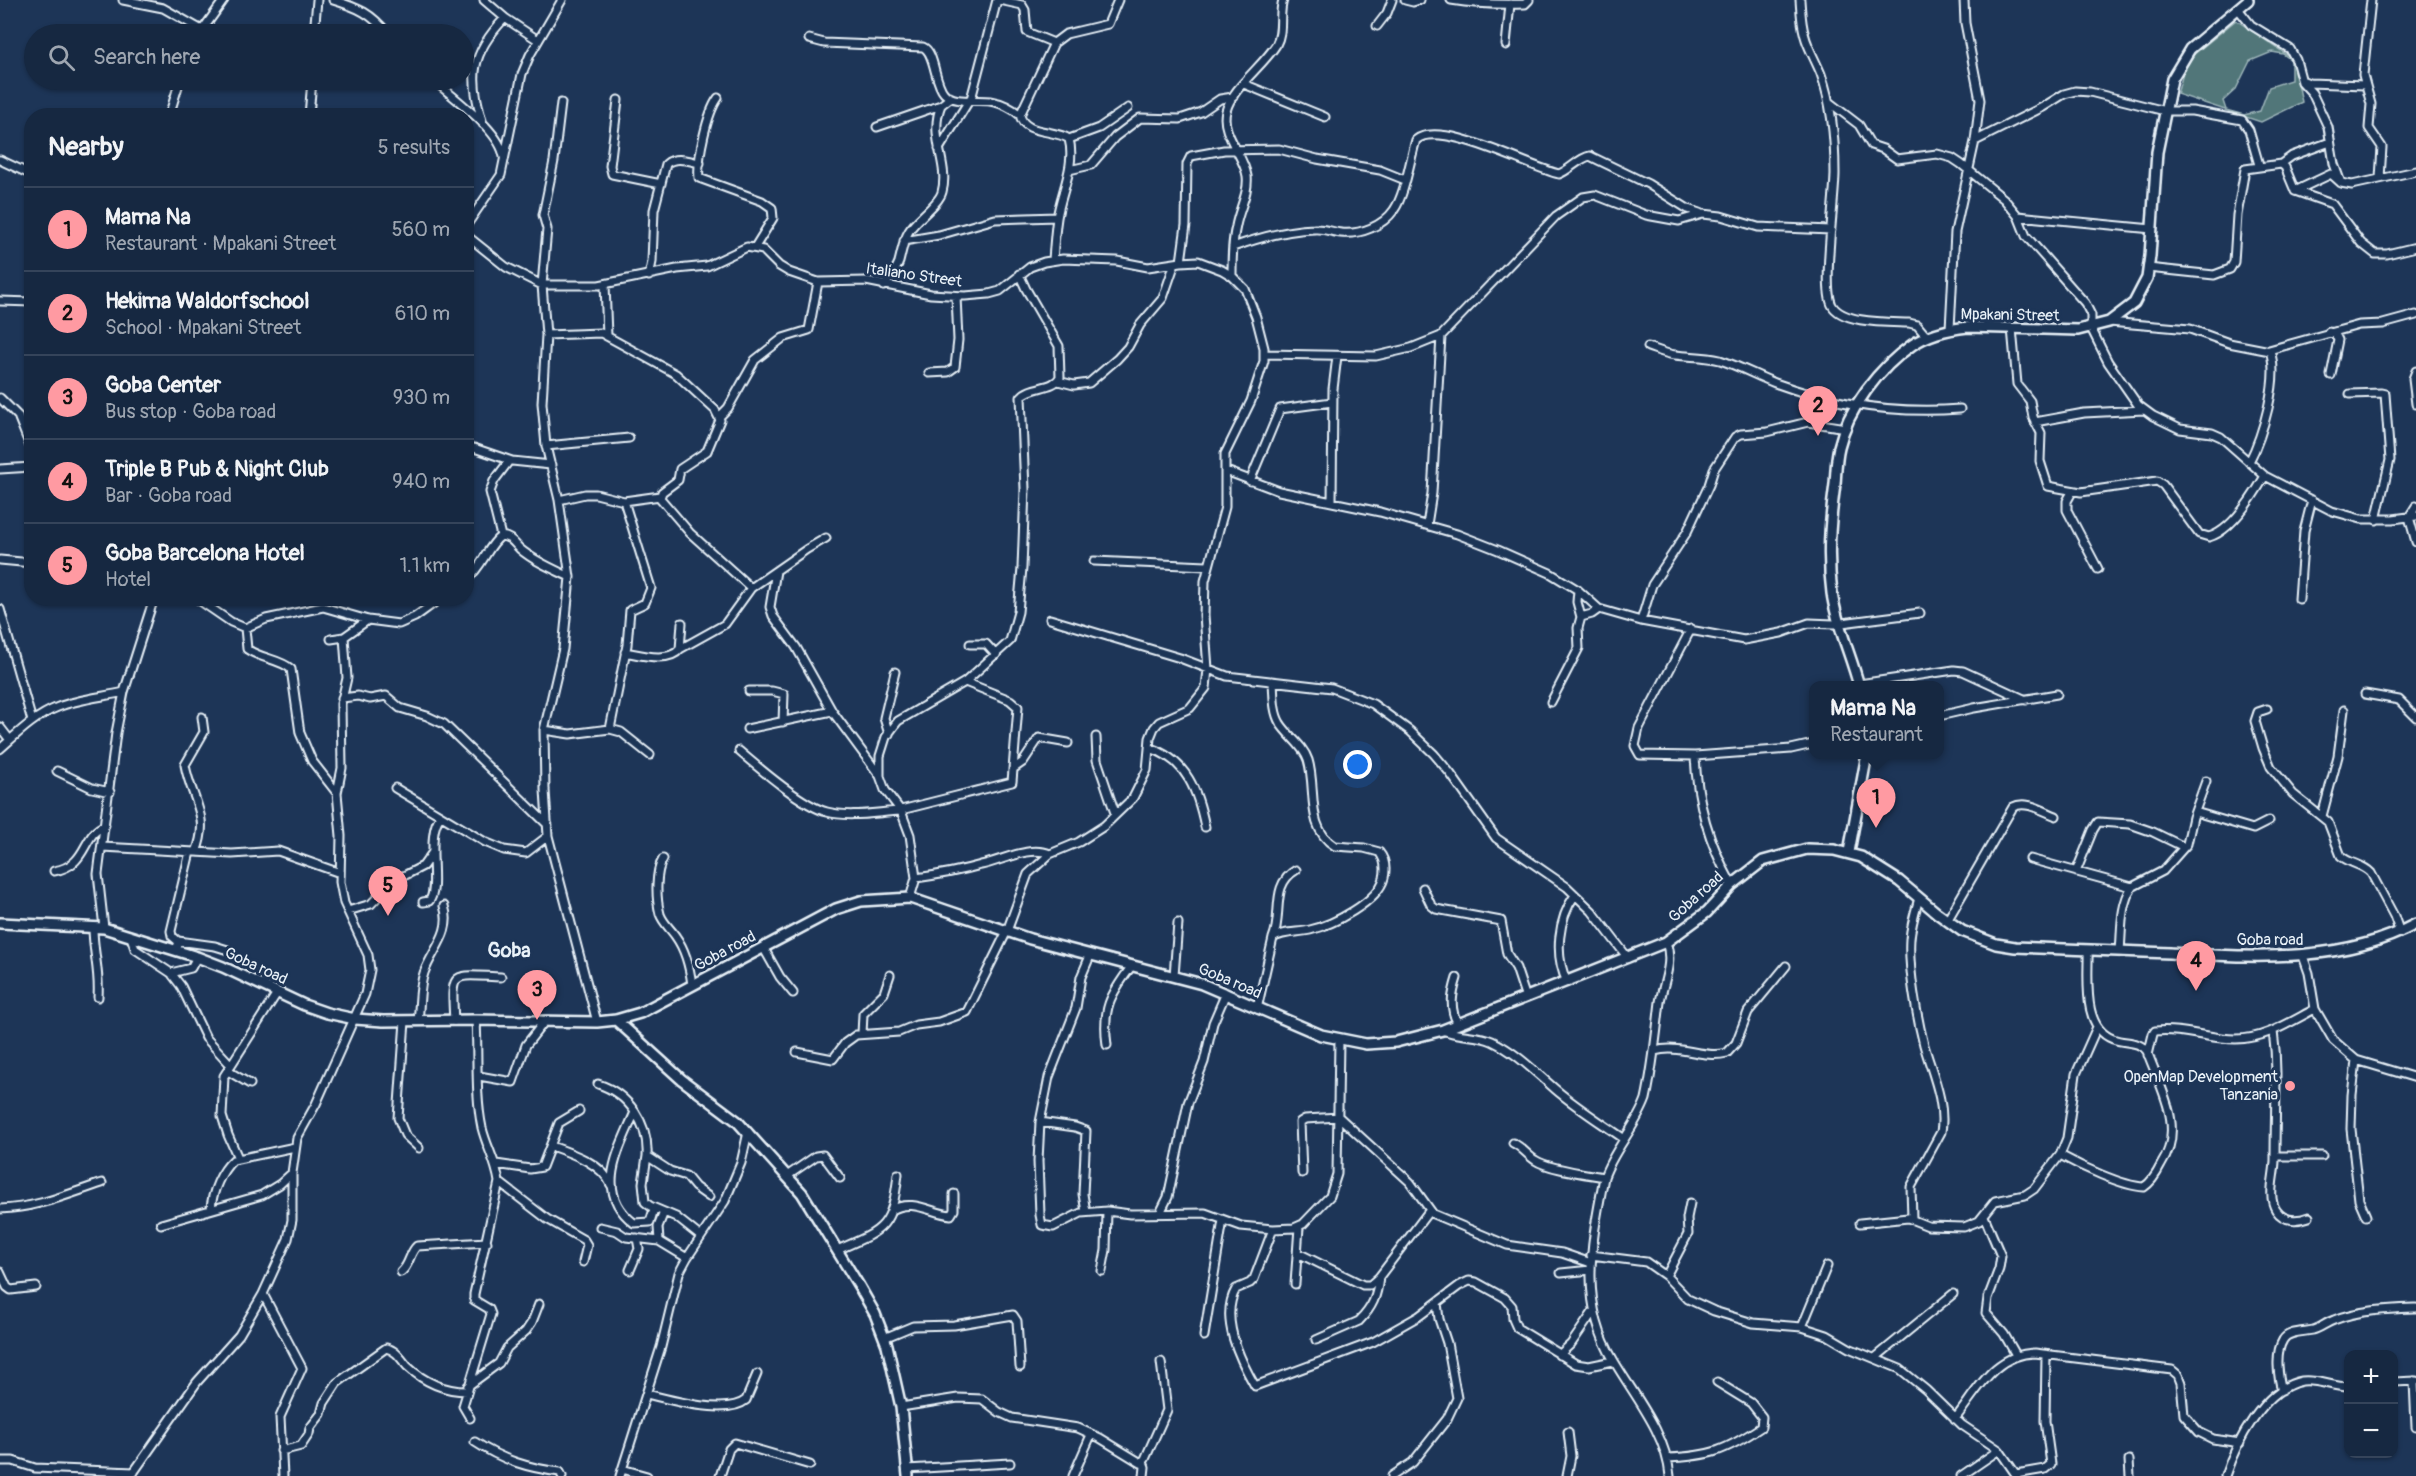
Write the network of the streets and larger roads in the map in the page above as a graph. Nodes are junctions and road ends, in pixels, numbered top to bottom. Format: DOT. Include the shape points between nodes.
graph roads {
  1 [pos="123,0"];
  2 [pos="224,0"];
  3 [pos="317,0"];
  4 [pos="333,0"];
  5 [pos="484,0"];
  6 [pos="562,0"];
  7 [pos="998,0"];
  8 [pos="1118,0"];
  9 [pos="1283,0"];
  10 [pos="1392,0"];
  11 [pos="1405,0"];
  12 [pos="1420,0"];
  13 [pos="1451,0"];
  14 [pos="1529,0"];
  15 [pos="1800,0"];
  16 [pos="1964,0"];
  17 [pos="2248,0"];
  18 [pos="2371,0"];
  19 [pos="1510,4"];
  20 [pos="2239,10"];
  21 [pos="505,18"];
  22 [pos="188,24"];
  23 [pos="207,24"];
  24 [pos="316,24"];
  25 [pos="378,24"];
  26 [pos="1377,26"];
  27 [pos="809,39"];
  28 [pos="538,40"];
  29 [pos="1054,43"];
  30 [pos="1506,45"];
  31 [pos="2290,46"];
  32 [pos="1244,84"];
  33 [pos="2365,85"];
  34 [pos="177,90"];
  35 [pos="311,90"];
  36 [pos="446,90"];
  37 [pos="1233,97"];
  38 [pos="718,98"];
  39 [pos="950,98"];
  40 [pos="970,99"];
  41 [pos="618,100"];
  42 [pos="1829,102"];
  43 [pos="561,103"];
  44 [pos="941,105"];
  45 [pos="171,108"];
  46 [pos="310,108"];
  47 [pos="466,108"];
  48 [pos="1128,108"];
  49 [pos="2165,111"];
  50 [pos="1020,115"];
  51 [pos="474,116"];
  52 [pos="1325,117"];
  53 [pos="483,124"];
  54 [pos="877,127"];
  55 [pos="1069,139"];
  56 [pos="1975,141"];
  57 [pos="2330,142"];
  58 [pos="1238,150"];
  59 [pos="939,151"];
  60 [pos="0,161"];
  61 [pos="505,163"];
  62 [pos="700,164"];
  63 [pos="2281,164"];
  64 [pos="2259,165"];
  65 [pos="1069,170"];
  66 [pos="1968,171"];
  67 [pos="2416,171"];
  68 [pos="24,172"];
  69 [pos="2380,178"];
  70 [pos="1405,180"];
  71 [pos="2341,183"];
  72 [pos="661,184"];
  73 [pos="2295,191"];
  74 [pos="474,214"];
  75 [pos="1703,214"];
  76 [pos="2018,216"];
  77 [pos="1057,217"];
  78 [pos="1831,230"];
  79 [pos="2152,230"];
  80 [pos="474,241"];
  81 [pos="904,241"];
  82 [pos="755,247"];
  83 [pos="1233,247"];
  84 [pos="2416,247"];
  85 [pos="1053,260"];
  86 [pos="1178,262"];
  87 [pos="2148,268"];
  88 [pos="1019,274"];
  89 [pos="649,276"];
  90 [pos="1232,276"];
  91 [pos="818,282"];
  92 [pos="605,284"];
  93 [pos="542,285"];
  94 [pos="884,286"];
  95 [pos="956,296"];
  96 [pos="0,300"];
  97 [pos="24,302"];
  98 [pos="2416,315"];
  99 [pos="2109,322"];
  100 [pos="2012,328"];
  101 [pos="2091,328"];
  102 [pos="1950,329"];
  103 [pos="2329,332"];
  104 [pos="546,335"];
  105 [pos="607,336"];
  106 [pos="1441,336"];
  107 [pos="1927,338"];
  108 [pos="1648,347"];
  109 [pos="2268,350"];
  110 [pos="1264,354"];
  111 [pos="1337,356"];
  112 [pos="2416,371"];
  113 [pos="928,373"];
  114 [pos="2331,375"];
  115 [pos="1058,381"];
  116 [pos="2350,394"];
  117 [pos="0,398"];
  118 [pos="1332,402"];
  119 [pos="1857,404"];
  120 [pos="2416,404"];
  121 [pos="1960,409"];
  122 [pos="2144,411"];
  123 [pos="719,417"];
  124 [pos="2035,422"];
  125 [pos="1846,428"];
  126 [pos="24,431"];
  127 [pos="629,438"];
  128 [pos="546,446"];
  129 [pos="474,448"];
  130 [pos="509,461"];
  131 [pos="2249,462"];
  132 [pos="551,465"];
  133 [pos="24,468"];
  134 [pos="0,469"];
  135 [pos="1226,471"];
  136 [pos="2265,476"];
  137 [pos="1250,481"];
  138 [pos="2072,492"];
  139 [pos="660,496"];
  140 [pos="559,500"];
  141 [pos="2312,500"];
  142 [pos="624,501"];
  143 [pos="1332,502"];
  144 [pos="2416,506"];
  145 [pos="2413,516"];
  146 [pos="2376,520"];
  147 [pos="1427,525"];
  148 [pos="501,536"];
  149 [pos="825,538"];
  150 [pos="2416,542"];
  151 [pos="0,560"];
  152 [pos="1094,561"];
  153 [pos="24,562"];
  154 [pos="1207,566"];
  155 [pos="2098,569"];
  156 [pos="776,571"];
  157 [pos="474,574"];
  158 [pos="570,577"];
  159 [pos="751,588"];
  160 [pos="1578,590"];
  161 [pos="2299,599"];
  162 [pos="151,606"];
  163 [pos="208,606"];
  164 [pos="430,606"];
  165 [pos="1599,609"];
  166 [pos="0,611"];
  167 [pos="1920,613"];
  168 [pos="1581,617"];
  169 [pos="1050,619"];
  170 [pos="368,620"];
  171 [pos="1641,621"];
  172 [pos="682,622"];
  173 [pos="1841,623"];
  174 [pos="245,628"];
  175 [pos="1691,629"];
  176 [pos="344,638"];
  177 [pos="331,639"];
  178 [pos="970,644"];
  179 [pos="680,649"];
  180 [pos="625,652"];
  181 [pos="996,655"];
  182 [pos="1208,669"];
  183 [pos="895,672"];
  184 [pos="1273,681"];
  185 [pos="1858,681"];
  186 [pos="1884,681"];
  187 [pos="965,682"];
  188 [pos="749,691"];
  189 [pos="124,692"];
  190 [pos="2057,694"];
  191 [pos="2365,694"];
  192 [pos="342,698"];
  193 [pos="2026,700"];
  194 [pos="1551,702"];
  195 [pos="2267,709"];
  196 [pos="2344,710"];
  197 [pos="832,711"];
  198 [pos="1944,715"];
  199 [pos="202,717"];
  200 [pos="2416,717"];
  201 [pos="32,721"];
  202 [pos="783,722"];
  203 [pos="0,727"];
  204 [pos="610,729"];
  205 [pos="747,729"];
  206 [pos="544,730"];
  207 [pos="889,734"];
  208 [pos="1096,737"];
  209 [pos="10,740"];
  210 [pos="1068,743"];
  211 [pos="1809,745"];
  212 [pos="1150,748"];
  213 [pos="0,749"];
  214 [pos="739,752"];
  215 [pos="650,755"];
  216 [pos="1695,756"];
  217 [pos="1866,759"];
  218 [pos="1013,769"];
  219 [pos="57,771"];
  220 [pos="880,776"];
  221 [pos="2206,781"];
  222 [pos="395,788"];
  223 [pos="110,792"];
  224 [pos="337,794"];
  225 [pos="901,811"];
  226 [pos="2195,812"];
  227 [pos="1114,813"];
  228 [pos="441,816"];
  229 [pos="2056,816"];
  230 [pos="2322,816"];
  231 [pos="2269,821"];
  232 [pos="105,825"];
  233 [pos="548,825"];
  234 [pos="1205,827"];
  235 [pos="548,836"];
  236 [pos="102,847"];
  237 [pos="2184,848"];
  238 [pos="193,852"];
  239 [pos="433,852"];
  240 [pos="1849,852"];
  241 [pos="1050,854"];
  242 [pos="663,859"];
  243 [pos="2030,860"];
  244 [pos="1296,870"];
  245 [pos="54,871"];
  246 [pos="2076,872"];
  247 [pos="340,873"];
  248 [pos="916,878"];
  249 [pos="1732,885"];
  250 [pos="2133,887"];
  251 [pos="1423,888"];
  252 [pos="1575,895"];
  253 [pos="910,898"];
  254 [pos="1919,898"];
  255 [pos="423,902"];
  256 [pos="444,906"];
  257 [pos="348,911"];
  258 [pos="1947,921"];
  259 [pos="0,923"];
  260 [pos="1178,923"];
  261 [pos="2416,924"];
  262 [pos="93,927"];
  263 [pos="104,928"];
  264 [pos="1008,931"];
  265 [pos="2400,933"];
  266 [pos="131,937"];
  267 [pos="1273,938"];
  268 [pos="1666,942"];
  269 [pos="177,946"];
  270 [pos="763,947"];
  271 [pos="2088,950"];
  272 [pos="231,951"];
  273 [pos="2120,951"];
  274 [pos="1090,956"];
  275 [pos="2303,956"];
  276 [pos="197,957"];
  277 [pos="1628,958"];
  278 [pos="1786,966"];
  279 [pos="1131,967"];
  280 [pos="171,973"];
  281 [pos="890,975"];
  282 [pos="1174,976"];
  283 [pos="501,977"];
  284 [pos="1457,978"];
  285 [pos="1567,982"];
  286 [pos="692,985"];
  287 [pos="278,993"];
  288 [pos="793,993"];
  289 [pos="1226,993"];
  290 [pos="98,997"];
  291 [pos="1526,998"];
  292 [pos="1257,1009"];
  293 [pos="2315,1009"];
  294 [pos="355,1019"];
  295 [pos="476,1020"];
  296 [pos="616,1020"];
  297 [pos="405,1021"];
  298 [pos="418,1021"];
  299 [pos="454,1021"];
  300 [pos="544,1022"];
  301 [pos="597,1022"];
  302 [pos="1458,1024"];
  303 [pos="2097,1027"];
  304 [pos="1443,1030"];
  305 [pos="2273,1031"];
  306 [pos="862,1034"];
  307 [pos="1339,1040"];
  308 [pos="1107,1045"];
  309 [pos="1655,1051"];
  310 [pos="797,1052"];
  311 [pos="2148,1054"];
  312 [pos="2356,1060"];
  313 [pos="230,1068"];
  314 [pos="479,1076"];
  315 [pos="2416,1078"];
  316 [pos="250,1084"];
  317 [pos="598,1084"];
  318 [pos="579,1111"];
  319 [pos="635,1112"];
  320 [pos="1340,1117"];
  321 [pos="1040,1122"];
  322 [pos="748,1132"];
  323 [pos="1623,1138"];
  324 [pos="1513,1143"];
  325 [pos="551,1146"];
  326 [pos="295,1147"];
  327 [pos="419,1148"];
  328 [pos="2060,1155"];
  329 [pos="647,1156"];
  330 [pos="2275,1156"];
  331 [pos="2322,1156"];
  332 [pos="238,1158"];
  333 [pos="496,1164"];
  334 [pos="292,1173"];
  335 [pos="1302,1173"];
  336 [pos="898,1174"];
  337 [pos="787,1176"];
  338 [pos="840,1178"];
  339 [pos="1604,1178"];
  340 [pos="102,1182"];
  341 [pos="499,1182"];
  342 [pos="611,1185"];
  343 [pos="954,1194"];
  344 [pos="709,1197"];
  345 [pos="1690,1203"];
  346 [pos="0,1209"];
  347 [pos="211,1209"];
  348 [pos="654,1209"];
  349 [pos="892,1210"];
  350 [pos="1429,1210"];
  351 [pos="1107,1211"];
  352 [pos="664,1212"];
  353 [pos="1086,1212"];
  354 [pos="1161,1212"];
  355 [pos="1984,1216"];
  356 [pos="2366,1216"];
  357 [pos="2309,1217"];
  358 [pos="1912,1218"];
  359 [pos="1223,1220"];
  360 [pos="1860,1223"];
  361 [pos="161,1224"];
  362 [pos="600,1227"];
  363 [pos="1299,1227"];
  364 [pos="1273,1229"];
  365 [pos="701,1237"];
  366 [pos="637,1238"];
  367 [pos="659,1241"];
  368 [pos="487,1242"];
  369 [pos="837,1250"];
  370 [pos="1298,1253"];
  371 [pos="687,1258"];
  372 [pos="583,1262"];
  373 [pos="1591,1263"];
  374 [pos="1827,1266"];
  375 [pos="630,1270"];
  376 [pos="1102,1271"];
  377 [pos="0,1272"];
  378 [pos="401,1272"];
  379 [pos="1561,1273"];
  380 [pos="1666,1276"];
  381 [pos="1379,1277"];
  382 [pos="1295,1284"];
  383 [pos="36,1287"];
  384 [pos="263,1294"];
  385 [pos="1953,1294"];
  386 [pos="1437,1303"];
  387 [pos="539,1304"];
  388 [pos="2416,1308"];
  389 [pos="1593,1312"];
  390 [pos="1802,1327"];
  391 [pos="1204,1336"];
  392 [pos="884,1338"];
  393 [pos="1316,1340"];
  394 [pos="1559,1355"];
  395 [pos="2016,1355"];
  396 [pos="2046,1355"];
  397 [pos="1875,1358"];
  398 [pos="1613,1361"];
  399 [pos="1161,1362"];
  400 [pos="1020,1367"];
  401 [pos="757,1374"];
  402 [pos="2415,1381"];
  403 [pos="1717,1382"];
  404 [pos="2398,1382"];
  405 [pos="2344,1386"];
  406 [pos="468,1388"];
  407 [pos="2282,1390"];
  408 [pos="647,1394"];
  409 [pos="901,1407"];
  410 [pos="470,1418"];
  411 [pos="1955,1419"];
  412 [pos="2416,1427"];
  413 [pos="1568,1432"];
  414 [pos="1091,1435"];
  415 [pos="474,1442"];
  416 [pos="2240,1443"];
  417 [pos="1998,1450"];
  418 [pos="281,1451"];
  419 [pos="1668,1458"];
  420 [pos="2129,1460"];
  421 [pos="0,1461"];
  422 [pos="1143,1462"];
  423 [pos="1010,1463"];
  424 [pos="810,1465"];
  425 [pos="621,1472"];
  426 [pos="907,1472"];
  427 [pos="132,1474"];
  428 [pos="2016,1475"];
  429 [pos="283,1476"];
  430 [pos="562,1476"];
  431 [pos="647,1476"];
  432 [pos="720,1476"];
  433 [pos="1073,1476"];
  434 [pos="1144,1476"];
  435 [pos="1392,1476"];
  436 [pos="1567,1476"];
  437 [pos="1670,1476"];
  438 [pos="1961,1476"];
  439 [pos="2130,1476"];
  440 [pos="2225,1476"];
  1 -- 22 [label="street" via="163,8"];
  2 -- 23 [label="street"];
  3 -- 24 [label="street"];
  4 -- 25 [label="street" via="358,8"];
  5 -- 21 [label="street"];
  6 -- 28 [label="street"];
  7 -- 29 [label="street" via="1022,5 1027,32"];
  7 -- 40 [label="street"];
  8 -- 29 [label="street" via="1108,24 1066,34"];
  9 -- 32 [label="street" via="1277,44"];
  10 -- 26 [label="street" via="1388,13"];
  11 -- 12 [label="street"];
  13 -- 19 [label="street"];
  14 -- 19 [label="street" via="1525,4"];
  15 -- 42 [label="street" via="1807,43"];
  16 -- 56 [label="street" via="1980,100"];
  17 -- 20 [label="street, Mpakani Street"];
  18 -- 33 [label="street" via="2363,66"];
  19 -- 30 [label="street"];
  20 -- 49 [label="street, Mpakani Street" via="2190,49 2172,79"];
  20 -- 57 [label="street" via="2251,25 2290,50 2302,82 2312,93 2328,127"];
  21 -- 28 [label="street"];
  21 -- 53 [label="street" via="482,46 474,77 474,95"];
  27 -- 39 [label="street" via="825,44 927,49 940,85"];
  28 -- 61 [label="street" via="522,74"];
  29 -- 50 [label="street"];
  31 -- 33 [label="street" via="2299,59 2305,82"];
  32 -- 37 [label="street"];
  32 -- 52 [label="street"];
  33 -- 69 [label="street" via="2371,104 2369,128 2382,147"];
  34 -- 45 [label="street"];
  35 -- 46 [label="street"];
  36 -- 47 [label="street"];
  37 -- 58 [label="street" via="1225,120"];
  37 -- 65 [label="street" via="1220,99 1201,112 1180,119 1140,118 1115,137 1091,165"];
  38 -- 62 [label="street" via="710,111"];
  39 -- 40 [label="street"];
  39 -- 44 [label="street"];
  40 -- 50 [label="street" via="1001,104"];
  40 -- 59 [label="street"];
  41 -- 72 [label="street" via="612,174"];
  42 -- 66 [label="street" via="1859,125 1871,145 1897,159 1945,155"];
  42 -- 78 [label="street" via="1835,173"];
  43 -- 93 [label="street" via="543,215 547,229"];
  44 -- 54 [label="street"];
  44 -- 59 [label="street" via="936,118"];
  48 -- 55 [label="street" via="1099,128"];
  49 -- 56 [label="street" via="2090,92 2069,92"];
  49 -- 64 [label="street" via="2192,111 2242,120 2249,130"];
  49 -- 79 [label="street, Mpakani Street" via="2157,152"];
  50 -- 55 [label="street" via="1027,127"];
  51 -- 53 [label="street"];
  53 -- 61 [label="street" via="499,144"];
  55 -- 65 [label="street"];
  56 -- 66 [label="street"];
  57 -- 63 [label="street"];
  57 -- 71 [label="street"];
  58 -- 70 [label="street" via="1279,149 1380,170"];
  58 -- 83 [label="street" via="1247,190"];
  58 -- 86 [label="street" via="1199,154 1187,160 1186,225"];
  59 -- 81 [label="street" via="944,168 942,194"];
  60 -- 68 [label="street"];
  61 -- 74 [label="street"];
  62 -- 72 [label="street" via="680,159 669,161"];
  62 -- 82 [label="street" via="700,180 772,208 773,218"];
  63 -- 64 [label="street"];
  63 -- 73 [label="street"];
  64 -- 87 [label="street" via="2245,169 2230,269 2214,275"];
  65 -- 77 [label="street"];
  66 -- 76 [label="street" via="1998,193"];
  66 -- 102 [label="street" via="1955,232"];
  67 -- 69 [label="street"];
  69 -- 71 [label="street" via="2352,185"];
  70 -- 75 [label="street" via="1416,140 1432,135 1466,139 1559,174 1590,156"];
  70 -- 83 [label="street" via="1388,218 1365,230 1348,233 1312,229"];
  71 -- 73 [label="street" via="2331,174"];
  72 -- 89 [label="street" via="652,224"];
  73 -- 84 [label="street" via="2332,204 2361,243 2375,254"];
  75 -- 78 [label="street" via="1758,227"];
  75 -- 106 [label="street" via="1679,221 1646,215 1595,195 1583,197 1531,240"];
  76 -- 79 [label="street"];
  76 -- 101 [label="street" via="2026,236 2085,303 2091,315"];
  77 -- 81 [label="street" via="995,219"];
  77 -- 85 [label="street"];
  78 -- 107 [label="street" via="1829,273 1833,307 1849,318 1917,325"];
  79 -- 87 [label="street, Mpakani Street"];
  80 -- 93 [label="street" via="506,267"];
  81 -- 94 [label="street" via="898,262"];
  82 -- 89 [label="street" via="739,250 712,265"];
  82 -- 91 [label="street, Italiano Street" via="778,266"];
  83 -- 90 [label="street"];
  85 -- 86 [label="street, Italiano Street" via="1117,261 1148,267"];
  85 -- 88 [label="street, Italiano Street"];
  86 -- 90 [label="street, Italiano Street" via="1204,263"];
  86 -- 115 [label="street" via="1164,298 1140,325 1128,347 1095,380 1084,385"];
  87 -- 99 [label="street, Mpakani Street" via="2134,303"];
  88 -- 95 [label="street, Italiano Street" via="999,291"];
  88 -- 115 [label="street" via="1059,346"];
  89 -- 92 [label="street"];
  90 -- 110 [label="street" via="1245,289 1253,308"];
  91 -- 94 [label="street, Italiano Street" via="866,281"];
  91 -- 123 [label="street" via="809,330 790,334 755,360"];
  92 -- 93 [label="street"];
  92 -- 105 [label="street"];
  93 -- 104 [label="street"];
  94 -- 95 [label="street, Italiano Street"];
  95 -- 113 [label="street" via="955,367 948,372"];
  96 -- 97 [label="street"];
  98 -- 103 [label="street"];
  99 -- 101 [label="street, Mpakani Street"];
  99 -- 109 [label="street" via="2190,329 2229,343"];
  100 -- 101 [label="street, Mpakani Street"];
  100 -- 102 [label="street, Mpakani Street"];
  100 -- 124 [label="street" via="2017,384 2030,401"];
  101 -- 122 [label="street" via="2124,388"];
  102 -- 107 [label="street, Mpakani Street"];
  103 -- 109 [label="street"];
  103 -- 114 [label="street" via="2338,340"];
  104 -- 105 [label="street"];
  104 -- 128 [label="street" via="542,403"];
  105 -- 123 [label="street" via="680,377"];
  106 -- 111 [label="street" via="1376,356"];
  106 -- 147 [label="street"];
  107 -- 119 [label="street, Mpakani Street" via="1912,345 1879,374"];
  108 -- 119 [label="street" via="1677,356 1719,360 1774,382"];
  109 -- 131 [label="street" via="2272,358 2271,399"];
  110 -- 111 [label="street"];
  110 -- 135 [label="street" via="1251,402 1225,454"];
  111 -- 118 [label="street"];
  112 -- 120 [label="street"];
  115 -- 181 [label="street" via="1027,391 1021,397 1025,489 1018,612 1010,642"];
  116 -- 146 [label="street" via="2385,394 2390,460"];
  117 -- 126 [label="street" via="18,416"];
  118 -- 137 [label="street" via="1280,409"];
  118 -- 143 [label="street"];
  119 -- 121 [label="street" via="1912,412"];
  119 -- 125 [label="street, Mpakani Street"];
  122 -- 124 [label="street" via="2085,413"];
  122 -- 131 [label="street" via="2165,424 2221,437"];
  123 -- 139 [label="street" via="707,451 680,469 677,482"];
  124 -- 138 [label="street" via="2041,433 2040,461 2046,484"];
  125 -- 171 [label="street" via="1808,422 1735,437 1714,469 1687,532 1652,585"];
  125 -- 173 [label="street, Mpakani Street" via="1839,447 1829,543 1833,596"];
  127 -- 128 [label="street"];
  128 -- 132 [label="street"];
  129 -- 130 [label="street"];
  130 -- 132 [label="street"];
  130 -- 148 [label="street" via="490,492"];
  131 -- 136 [label="street"];
  132 -- 140 [label="street"];
  133 -- 134 [label="street"];
  135 -- 137 [label="street"];
  135 -- 154 [label="street" via="1225,507"];
  136 -- 138 [label="street" via="2238,514 2209,537 2199,534 2157,482"];
  136 -- 141 [label="street"];
  137 -- 143 [label="street"];
  138 -- 155 [label="street" via="2067,510"];
  139 -- 142 [label="street"];
  139 -- 159 [label="street" via="690,533"];
  140 -- 142 [label="street" via="596,494"];
  140 -- 158 [label="street"];
  141 -- 146 [label="street" via="2349,517"];
  141 -- 161 [label="street" via="2304,531"];
  142 -- 180 [label="street" via="651,588 645,603 630,610"];
  143 -- 147 [label="street"];
  144 -- 145 [label="street"];
  145 -- 146 [label="street"];
  145 -- 150 [label="street"];
  147 -- 160 [label="street" via="1516,557"];
  148 -- 157 [label="street"];
  148 -- 158 [label="street" via="535,560"];
  149 -- 156 [label="street"];
  151 -- 153 [label="street"];
  152 -- 154 [label="street"];
  154 -- 182 [label="street" via="1204,615"];
  156 -- 159 [label="street"];
  156 -- 197 [label="street" via="771,612"];
  158 -- 206 [label="street" via="563,649"];
  159 -- 179 [label="street" via="725,624"];
  160 -- 165 [label="street"];
  160 -- 168 [label="street"];
  162 -- 189 [label="street"];
  163 -- 174 [label="street"];
  164 -- 170 [label="street" via="407,622"];
  165 -- 168 [label="street"];
  165 -- 171 [label="street"];
  166 -- 201 [label="street"];
  167 -- 173 [label="street"];
  168 -- 194 [label="street" via="1579,648"];
  169 -- 182 [label="street"];
  170 -- 174 [label="street" via="323,607 266,619"];
  170 -- 176 [label="street"];
  171 -- 175 [label="street"];
  172 -- 179 [label="street"];
  173 -- 175 [label="street" via="1809,623 1744,640"];
  173 -- 185 [label="street, Mpakani Street"];
  174 -- 224 [label="street" via="247,650 291,669 300,733 312,761"];
  175 -- 216 [label="street" via="1642,722 1635,746 1640,755 1646,756"];
  176 -- 177 [label="street"];
  176 -- 192 [label="street" via="347,678"];
  178 -- 181 [label="street" via="986,644"];
  179 -- 180 [label="street" via="668,656"];
  180 -- 204 [label="street"];
  181 -- 187 [label="street"];
  182 -- 184 [label="street" via="1246,680"];
  182 -- 212 [label="street" via="1206,688 1198,700 1160,722 1150,738"];
  183 -- 207 [label="street" via="884,718"];
  184 -- 252 [label="street" via="1342,691 1373,704 1396,720 1434,754 1496,838"];
  184 -- 267 [label="street" via="1279,722 1307,759 1315,820 1321,832 1335,846 1379,852 1385,872 1377,894 1362,906 1318,927"];
  186 -- 193 [label="street" via="1954,670"];
  187 -- 207 [label="street" via="898,721"];
  187 -- 218 [label="street" via="1018,707"];
  188 -- 202 [label="street" via="784,694"];
  189 -- 201 [label="street" via="61,706"];
  189 -- 223 [label="street"];
  190 -- 193 [label="street"];
  191 -- 200 [label="street" via="2399,700"];
  192 -- 224 [label="street" via="342,768"];
  192 -- 233 [label="street" via="386,696 400,708 444,724"];
  193 -- 198 [label="street"];
  195 -- 230 [label="street" via="2258,712 2255,721 2271,767 2293,794"];
  196 -- 230 [label="street"];
  197 -- 202 [label="street"];
  197 -- 220 [label="street"];
  199 -- 238 [label="street" via="204,732 185,765 203,827 202,839"];
  201 -- 209 [label="street"];
  202 -- 205 [label="street"];
  203 -- 209 [label="street"];
  204 -- 206 [label="street" via="570,734"];
  204 -- 215 [label="street" via="627,735"];
  206 -- 233 [label="street"];
  207 -- 220 [label="street" via="880,756"];
  208 -- 227 [label="street" via="1097,760"];
  209 -- 213 [label="street"];
  210 -- 218 [label="street" via="1038,738 1023,762"];
  211 -- 216 [label="street"];
  212 -- 227 [label="street" via="1139,788"];
  212 -- 234 [label="street" via="1171,757 1185,774 1197,795"];
  214 -- 225 [label="street" via="804,801 826,812"];
  216 -- 249 [label="street" via="1696,782 1708,837"];
  217 -- 240 [label="street"];
  218 -- 225 [label="street" via="1009,784"];
  219 -- 223 [label="street"];
  220 -- 225 [label="street"];
  221 -- 226 [label="street"];
  222 -- 228 [label="street"];
  223 -- 232 [label="street"];
  224 -- 247 [label="street"];
  225 -- 248 [label="street" via="910,835"];
  226 -- 231 [label="street" via="2253,829"];
  226 -- 237 [label="street"];
  227 -- 241 [label="street" via="1104,826"];
  228 -- 235 [label="street" via="485,842 513,851 526,853"];
  228 -- 239 [label="street" via="435,822"];
  229 -- 258 [label="street" via="2029,805 2013,807"];
  230 -- 265 [label="street" via="2341,856 2371,873"];
  232 -- 236 [label="street"];
  232 -- 245 [label="street" via="92,833 81,856"];
  233 -- 235 [label="street"];
  235 -- 301 [label="street"];
  236 -- 238 [label="street"];
  236 -- 263 [label="street" via="98,874"];
  237 -- 246 [label="street" via="2140,827 2098,822"];
  237 -- 250 [label="street" via="2163,871"];
  238 -- 247 [label="street" via="278,851"];
  238 -- 269 [label="street" via="171,930"];
  239 -- 255 [label="street" via="434,895"];
  239 -- 257 [label="street" via="423,866 392,882 376,901"];
  240 -- 249 [label="street, Goba road" via="1807,849 1786,854 1763,861"];
  240 -- 254 [label="street, Goba road" via="1877,865"];
  241 -- 248 [label="street" via="1037,851"];
  241 -- 264 [label="street" via="1028,874"];
  242 -- 286 [label="street" via="658,871 660,912 686,958"];
  243 -- 246 [label="street"];
  244 -- 267 [label="street" via="1278,892 1278,922"];
  246 -- 250 [label="street"];
  247 -- 257 [label="street"];
  248 -- 253 [label="street"];
  249 -- 268 [label="street, Goba road" via="1707,912"];
  250 -- 273 [label="street" via="2122,919"];
  251 -- 291 [label="street" via="1436,909 1501,921 1507,954"];
  252 -- 277 [label="street" via="1602,922"];
  252 -- 285 [label="street" via="1564,914 1559,952"];
  253 -- 264 [label="street, Goba road"];
  253 -- 270 [label="street, Goba road" via="861,901 836,909"];
  254 -- 258 [label="street, Goba road"];
  254 -- 358 [label="street" via="1910,948 1920,1026 1942,1122 1941,1132 1911,1187"];
  256 -- 298 [label="street" via="445,930 422,977"];
  257 -- 294 [label="street" via="370,963 365,994"];
  258 -- 271 [label="street, Goba road" via="1996,944"];
  259 -- 262 [label="street, Goba road"];
  260 -- 282 [label="street"];
  261 -- 265 [label="street, Goba road"];
  262 -- 263 [label="street, Goba road"];
  262 -- 290 [label="street" via="100,975"];
  263 -- 266 [label="street, Goba road"];
  264 -- 274 [label="street, Goba road"];
  264 -- 306 [label="street" via="967,1012 899,1032"];
  265 -- 275 [label="street, Goba road"];
  266 -- 269 [label="street, Goba road"];
  266 -- 280 [label="street" via="135,949"];
  267 -- 292 [label="street"];
  268 -- 277 [label="street, Goba road"];
  268 -- 309 [label="street" via="1669,968 1660,1000"];
  269 -- 272 [label="street" via="215,946"];
  269 -- 276 [label="street, Goba road"];
  270 -- 286 [label="street, Goba road"];
  270 -- 288 [label="street"];
  271 -- 273 [label="street, Goba road"];
  271 -- 303 [label="street" via="2088,993"];
  273 -- 275 [label="street, Goba road"];
  274 -- 279 [label="street, Goba road"];
  274 -- 321 [label="street" via="1081,977 1076,1008 1049,1077"];
  275 -- 293 [label="street"];
  276 -- 280 [label="street" via="191,968"];
  276 -- 287 [label="street, Goba road"];
  277 -- 285 [label="street, Goba road"];
  278 -- 309 [label="street" via="1748,1012 1727,1053 1702,1054 1672,1048"];
  279 -- 282 [label="street, Goba road"];
  279 -- 308 [label="street" via="1106,1008"];
  280 -- 313 [label="street" via="206,1038"];
  281 -- 306 [label="street" via="884,993 863,1014"];
  282 -- 289 [label="street, Goba road"];
  283 -- 299 [label="street" via="463,976 455,980"];
  284 -- 302 [label="street" via="1451,1001"];
  285 -- 291 [label="street, Goba road"];
  286 -- 296 [label="street, Goba road" via="640,1013"];
  287 -- 294 [label="street, Goba road" via="327,1013"];
  287 -- 313 [label="street"];
  289 -- 292 [label="street, Goba road"];
  289 -- 354 [label="street" via="1188,1103 1168,1197"];
  291 -- 302 [label="street, Goba road"];
  292 -- 307 [label="street, Goba road"];
  293 -- 305 [label="street"];
  293 -- 312 [label="street" via="2327,1032"];
  294 -- 297 [label="street, Goba road"];
  294 -- 326 [label="street"];
  295 -- 299 [label="street, Goba road"];
  295 -- 300 [label="street, Goba road"];
  295 -- 314 [label="street"];
  296 -- 301 [label="street, Goba road"];
  296 -- 322 [label="street"];
  297 -- 298 [label="street, Goba road"];
  297 -- 327 [label="street" via="398,1118 401,1130"];
  298 -- 299 [label="street, Goba road"];
  300 -- 301 [label="street, Goba road"];
  300 -- 314 [label="street" via="526,1045 513,1082"];
  302 -- 304 [label="street, Goba road"];
  303 -- 311 [label="street" via="2113,1039 2141,1045"];
  303 -- 328 [label="street" via="2076,1074 2067,1138"];
  304 -- 307 [label="street, Goba road" via="1396,1042 1366,1044"];
  304 -- 323 [label="street" via="1490,1040 1505,1048 1568,1100"];
  305 -- 311 [label="street" via="2235,1039 2155,1031"];
  305 -- 330 [label="street"];
  306 -- 310 [label="street" via="845,1043 833,1059"];
  307 -- 320 [label="street"];
  309 -- 323 [label="street" via="1644,1105"];
  311 -- 328 [label="street" via="2170,1110 2173,1130 2165,1159 2147,1185 2134,1186"];
  312 -- 315 [label="street"];
  312 -- 356 [label="street" via="2351,1118 2359,1200"];
  313 -- 316 [label="street"];
  313 -- 332 [label="street" via="223,1082 222,1116"];
  314 -- 333 [label="street" via="482,1128"];
  317 -- 319 [label="street" via="620,1096"];
  318 -- 325 [label="street" via="559,1123"];
  319 -- 329 [label="street" via="646,1132"];
  319 -- 342 [label="street" via="615,1162"];
  320 -- 335 [label="street" via="1300,1122"];
  320 -- 350 [label="street" via="1410,1182"];
  320 -- 363 [label="street" via="1334,1187"];
  321 -- 353 [label="street" via="1086,1131"];
  321 -- 353 [label="street" via="1042,1225 1053,1227"];
  322 -- 337 [label="street"];
  322 -- 365 [label="street" via="741,1163 725,1201"];
  323 -- 339 [label="street"];
  324 -- 339 [label="street" via="1543,1164"];
  325 -- 333 [label="street" via="539,1169"];
  325 -- 342 [label="street" via="589,1163"];
  326 -- 332 [label="street"];
  326 -- 334 [label="street"];
  328 -- 355 [label="street" via="2034,1189 2025,1195 1995,1201"];
  329 -- 344 [label="street" via="686,1176"];
  329 -- 348 [label="street" via="643,1194 645,1202"];
  330 -- 331 [label="street"];
  330 -- 357 [label="street" via="2272,1182 2277,1211 2289,1220"];
  332 -- 347 [label="street" via="227,1166"];
  333 -- 341 [label="street"];
  334 -- 347 [label="street" via="262,1195"];
  334 -- 384 [label="street" via="288,1239"];
  336 -- 349 [label="street"];
  337 -- 338 [label="street" via="823,1155"];
  337 -- 369 [label="street"];
  339 -- 373 [label="street"];
  340 -- 346 [label="street" via="48,1202"];
  341 -- 368 [label="street"];
  341 -- 372 [label="street" via="547,1219 584,1240 587,1245"];
  342 -- 348 [label="street" via="614,1201 634,1223 650,1222"];
  343 -- 349 [label="street" via="951,1215 910,1205"];
  345 -- 380 [label="street" via="1688,1234"];
  347 -- 361 [label="street"];
  348 -- 352 [label="street"];
  349 -- 369 [label="street" via="877,1232"];
  350 -- 373 [label="street" via="1507,1245 1562,1253"];
  350 -- 381 [label="street"];
  351 -- 353 [label="street"];
  351 -- 354 [label="street"];
  351 -- 376 [label="street"];
  352 -- 365 [label="street"];
  352 -- 367 [label="street" via="658,1227"];
  354 -- 359 [label="street" via="1205,1212"];
  355 -- 358 [label="street" via="1974,1225 1952,1228 1928,1226"];
  355 -- 395 [label="street" via="2001,1256 1986,1313"];
  358 -- 360 [label="street"];
  359 -- 364 [label="street"];
  359 -- 391 [label="street"];
  362 -- 366 [label="street"];
  363 -- 364 [label="street"];
  363 -- 370 [label="street"];
  364 -- 386 [label="street" via="1254,1279 1236,1289 1229,1308 1231,1329 1256,1386 1373,1341"];
  365 -- 371 [label="street"];
  366 -- 367 [label="street"];
  366 -- 375 [label="street" via="639,1249"];
  367 -- 371 [label="street"];
  368 -- 378 [label="street" via="417,1246 407,1268"];
  368 -- 406 [label="street" via="474,1300 491,1314"];
  369 -- 392 [label="street" via="875,1314"];
  370 -- 381 [label="street" via="1363,1285 1372,1285"];
  370 -- 382 [label="street"];
  371 -- 408 [label="street"];
  373 -- 379 [label="street"];
  373 -- 380 [label="street" via="1646,1262"];
  373 -- 389 [label="street"];
  374 -- 390 [label="street"];
  377 -- 383 [label="street" via="11,1290"];
  380 -- 390 [label="street" via="1688,1299 1714,1311 1753,1323"];
  381 -- 393 [label="street" via="1374,1304 1364,1316"];
  384 -- 418 [label="street" via="302,1368 280,1417"];
  384 -- 427 [label="street" via="239,1335 197,1382"];
  385 -- 397 [label="street"];
  386 -- 394 [label="street" via="1464,1282 1476,1282 1509,1302 1517,1328"];
  386 -- 435 [label="street" via="1457,1398 1447,1419 1413,1462"];
  387 -- 406 [label="street" via="532,1322 507,1348 500,1363"];
  388 -- 407 [label="street" via="2348,1316 2317,1329 2287,1335 2280,1349"];
  389 -- 394 [label="street"];
  389 -- 398 [label="street"];
  390 -- 397 [label="street"];
  392 -- 400 [label="street" via="913,1326 954,1325 1013,1315 1017,1321"];
  392 -- 409 [label="street"];
  394 -- 398 [label="street" via="1583,1366"];
  395 -- 396 [label="street"];
  395 -- 411 [label="street" via="1987,1376"];
  396 -- 416 [label="street" via="2172,1370 2181,1383 2184,1414 2199,1432 2213,1439"];
  396 -- 428 [label="street" via="2044,1421 2051,1464"];
  397 -- 411 [label="street" via="1900,1369"];
  398 -- 419 [label="street" via="1648,1416"];
  399 -- 422 [label="street" via="1167,1410"];
  401 -- 408 [label="street" via="746,1400 733,1405 697,1406"];
  402 -- 404 [label="street"];
  402 -- 412 [label="street"];
  403 -- 419 [label="street" via="1751,1403 1762,1417 1761,1427 1730,1448 1706,1455"];
  405 -- 407 [label="street" via="2311,1381"];
  406 -- 410 [label="street" via="463,1409"];
  406 -- 418 [label="street" via="439,1387 386,1348 337,1383 301,1446"];
  407 -- 416 [label="street" via="2264,1404"];
  408 -- 425 [label="street"];
  409 -- 414 [label="street" via="974,1397 1005,1416 1071,1426"];
  409 -- 426 [label="street"];
  411 -- 417 [label="street"];
  413 -- 436 [label="street" via="1571,1456"];
  414 -- 422 [label="street"];
  414 -- 433 [label="street"];
  415 -- 430 [label="street" via="509,1461 560,1472"];
  416 -- 440 [label="street"];
  417 -- 428 [label="street"];
  417 -- 438 [label="street"];
  418 -- 429 [label="street"];
  419 -- 437 [label="street"];
  420 -- 439 [label="street"];
  421 -- 427 [label="street" via="35,1468"];
  422 -- 434 [label="street"];
  423 -- 426 [label="street"];
  424 -- 432 [label="street" via="735,1443"];
  425 -- 431 [label="street"];
}
